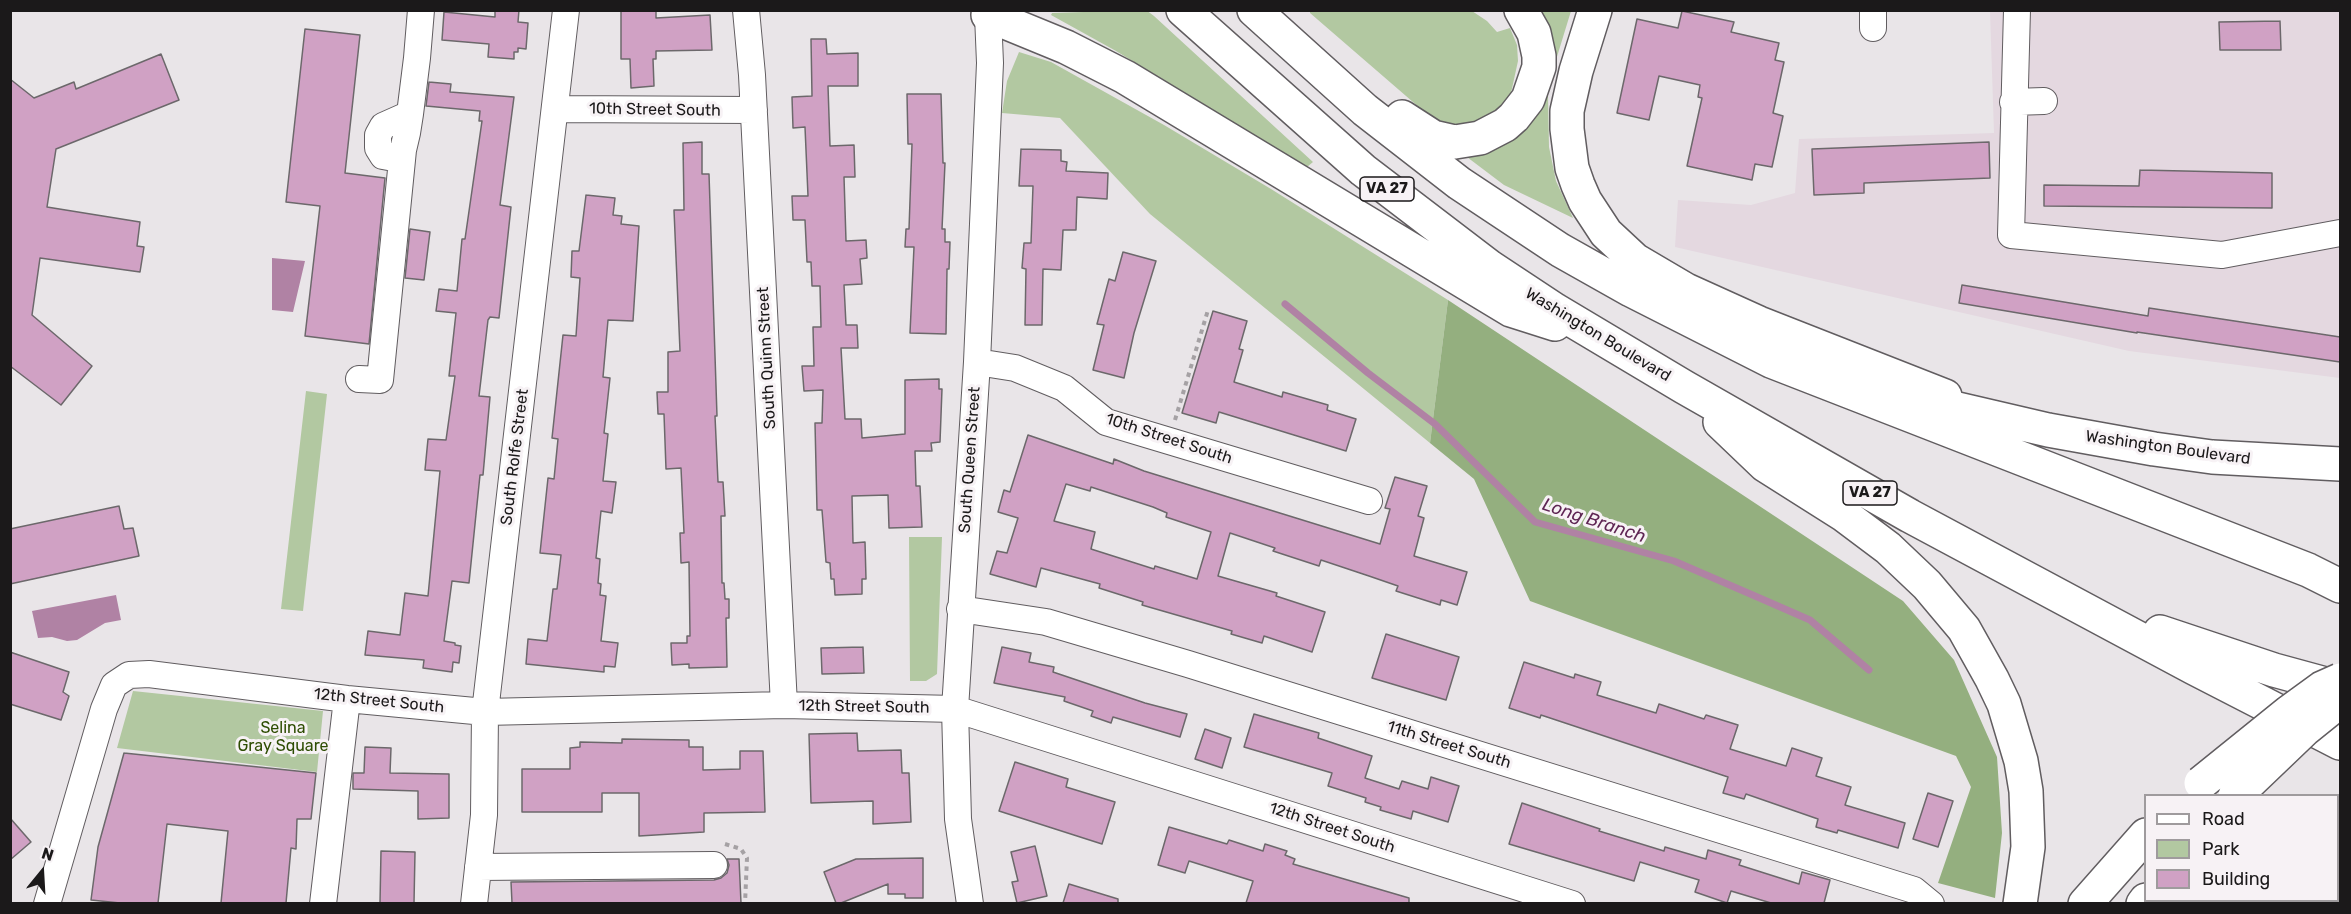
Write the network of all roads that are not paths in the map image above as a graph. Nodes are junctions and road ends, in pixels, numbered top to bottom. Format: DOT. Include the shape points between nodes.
graph roads {
  1 [pos="421,10"];
  2 [pos="566,10"];
  3 [pos="746,10"];
  4 [pos="1521,10"];
  5 [pos="1595,10"];
  6 [pos="2017,10"];
  7 [pos="1186,13"];
  8 [pos="1256,13"];
  9 [pos="988,15"];
  10 [pos="2044,101"];
  11 [pos="2013,102"];
  12 [pos="556,109"];
  13 [pos="754,110"];
  14 [pos="2340,233"];
  15 [pos="1669,308"];
  16 [pos="1603,339"];
  17 [pos="977,362"];
  18 [pos="359,379"];
  19 [pos="1684,387"];
  20 [pos="1996,418"];
  21 [pos="2340,464"];
  22 [pos="1369,501"];
  23 [pos="2340,586"];
  24 [pos="2056,595"];
  25 [pos="960,609"];
  26 [pos="2340,680"];
  27 [pos="2340,688"];
  28 [pos="347,699"];
  29 [pos="2340,701"];
  30 [pos="784,705"];
  31 [pos="955,709"];
  32 [pos="485,712"];
  33 [pos="2340,743"];
  34 [pos="2194,789"];
  35 [pos="2236,794"];
  36 [pos="2144,836"];
  37 [pos="714,865"];
  38 [pos="478,867"];
  39 [pos="1543,899"];
  40 [pos="47,903"];
  41 [pos="323,903"];
  42 [pos="474,903"];
  43 [pos="970,903"];
  44 [pos="1572,903"];
  45 [pos="1931,903"];
  46 [pos="2020,903"];
  47 [pos="2085,903"];
  1 -- 18 [label="street" via="410,114 383,126 378,135 378,148 383,156 394,158 403,150 380,380"];
  2 -- 12 [label="street, South Rolfe Street"];
  3 -- 13 [label="street, South Quinn Street"];
  4 -- 8 [label="highway" via="1534,33 1539,56 1528,99 1505,125 1480,138 1455,142 1423,132"];
  5 -- 20 [label="highway" via="1567,111 1568,148 1585,201 1620,248 1686,290"];
  6 -- 11 [label="street"];
  7 -- 16 [label="highway, Washington Boulevard / VA 27" via="1303,118 1424,218 1490,267"];
  8 -- 15 [label="highway, VA 27" via="1365,110 1459,183 1576,260"];
  9 -- 16 [label="highway" via="1066,47 1125,77 1511,310"];
  9 -- 17 [label="street, South Queen Street" via="990,63"];
  10 -- 11 [label="street"];
  11 -- 14 [label="street" via="2011,235 2222,255"];
  12 -- 13 [label="street, 10th Street South"];
  12 -- 32 [label="street, South Rolfe Street"];
  13 -- 30 [label="street, South Quinn Street"];
  15 -- 20 [label="highway, VA 27" via="1905,397"];
  15 -- 23 [label="highway" via="1771,361 2308,570"];
  16 -- 19 [label="highway, Washington Boulevard / VA 27"];
  17 -- 22 [label="street, 10th Street South" via="1015,368 1064,388 1106,422"];
  17 -- 25 [label="street, South Queen Street"];
  19 -- 24 [label="highway, Washington Boulevard / VA 27"];
  19 -- 46 [label="highway" via="1765,465 1888,548 1927,585 1964,629 2004,704 2021,761 2028,847"];
  20 -- 21 [label="highway, Washington Boulevard / VA 27" via="2100,441 2212,457"];
  24 -- 27 [label="highway, VA 27" via="2241,659"];
  24 -- 33 [label="highway"];
  25 -- 31 [label="street, South Queen Street"];
  25 -- 45 [label="street, 11th Street South" via="1046,622 1188,664 1914,890"];
  26 -- 34 [label="highway, bridge" via="2289,712"];
  28 -- 32 [label="street, 12th Street South"];
  28 -- 40 [label="street, 12th Street South" via="149,674 129,675 114,685"];
  28 -- 41 [label="street"];
  29 -- 35 [label="highway, bridge"];
  30 -- 31 [label="street, 12th Street South"];
  30 -- 32 [label="street, 12th Street South"];
  31 -- 39 [label="street, 12th Street South"];
  31 -- 43 [label="street, South Queen Street" via="958,819"];
  32 -- 38 [label="street, South Rolfe Street"];
  36 -- 47 [label="highway"];
  37 -- 38 [label="street"];
  38 -- 42 [label="street, South Rolfe Street"];
  39 -- 44 [label="street, 12th Street South"];
}
